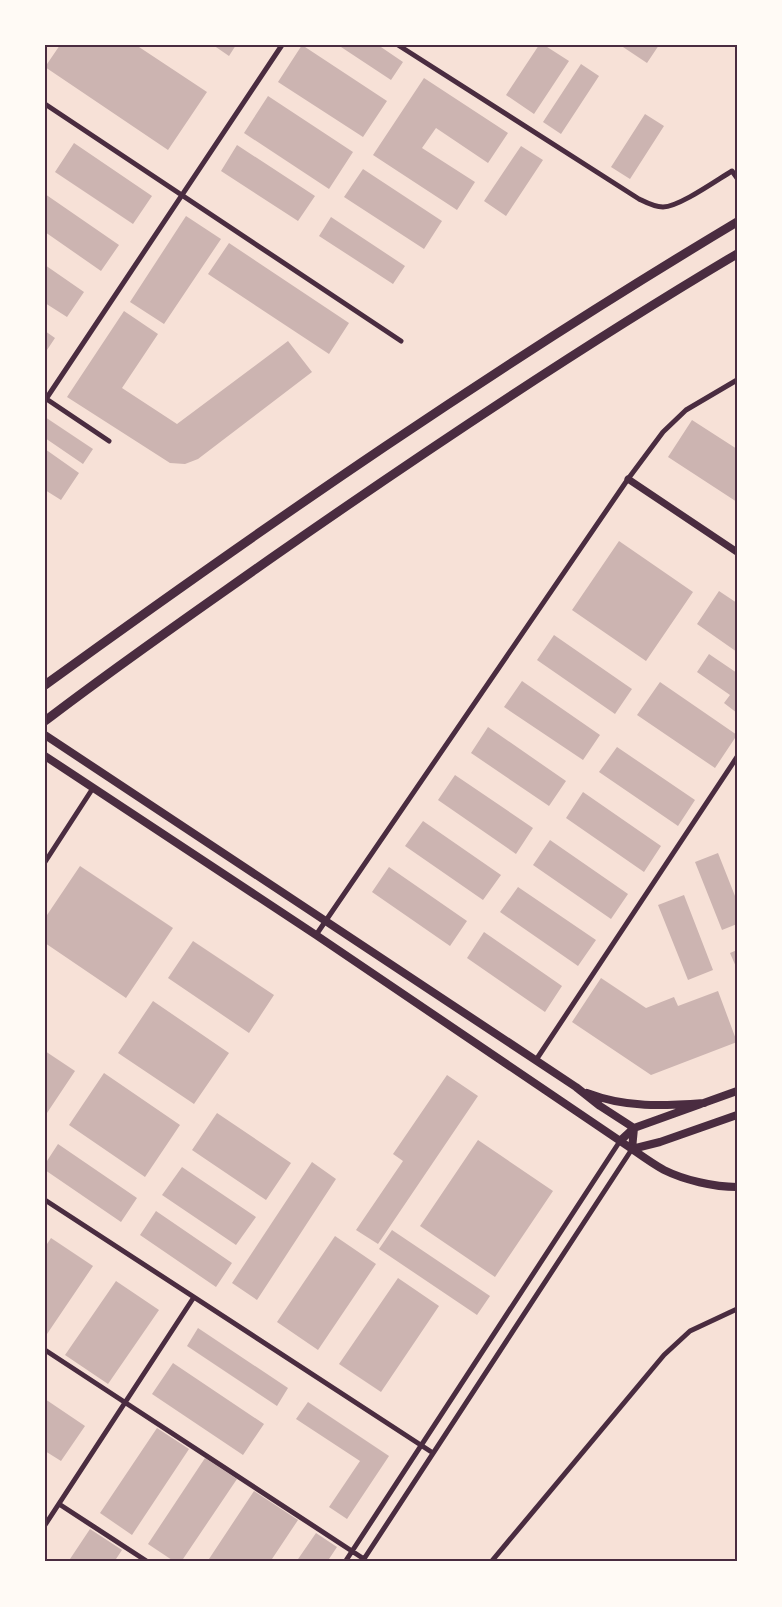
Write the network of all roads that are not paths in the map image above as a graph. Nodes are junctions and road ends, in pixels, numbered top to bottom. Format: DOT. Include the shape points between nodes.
graph roads {
  1 [pos="282,45"];
  2 [pos="398,45"];
  3 [pos="45,104"];
  4 [pos="737,178"];
  5 [pos="182,195"];
  6 [pos="737,222"];
  7 [pos="737,254"];
  8 [pos="401,341"];
  9 [pos="737,380"];
  10 [pos="46,399"];
  11 [pos="109,441"];
  12 [pos="627,479"];
  13 [pos="737,552"];
  14 [pos="45,685"];
  15 [pos="49,717"];
  16 [pos="45,735"];
  17 [pos="45,756"];
  18 [pos="737,756"];
  19 [pos="93,788"];
  20 [pos="45,862"];
  21 [pos="325,921"];
  22 [pos="316,935"];
  23 [pos="536,1060"];
  24 [pos="576,1088"];
  25 [pos="737,1091"];
  26 [pos="704,1103"];
  27 [pos="737,1115"];
  28 [pos="634,1128"];
  29 [pos="620,1141"];
  30 [pos="632,1149"];
  31 [pos="737,1187"];
  32 [pos="45,1200"];
  33 [pos="194,1297"];
  34 [pos="737,1309"];
  35 [pos="45,1350"];
  36 [pos="125,1402"];
  37 [pos="421,1446"];
  38 [pos="433,1453"];
  39 [pos="59,1504"];
  40 [pos="45,1525"];
  41 [pos="352,1551"];
  42 [pos="363,1560"];
  43 [pos="148,1562"];
  44 [pos="345,1562"];
  45 [pos="491,1562"];
  1 -- 5 [label="street"];
  2 -- 4 [label="street" via="653,205 678,203 732,171"];
  3 -- 5 [label="street"];
  5 -- 8 [label="street"];
  5 -- 10 [label="street"];
  6 -- 14 [label="highway" via="510,362 181,586"];
  7 -- 15 [label="highway" via="366,492"];
  9 -- 12 [label="street" via="686,410 663,432"];
  10 -- 11 [label="street"];
  12 -- 13 [label="street"];
  12 -- 21 [label="street"];
  16 -- 21 [label="main road"];
  17 -- 19 [label="main road"];
  18 -- 23 [label="street"];
  19 -- 20 [label="street"];
  19 -- 22 [label="main road"];
  21 -- 22 [label="street"];
  21 -- 23 [label="main road"];
  22 -- 29 [label="main road"];
  23 -- 24 [label="main road"];
  24 -- 26 [label="main road" via="632,1105"];
  24 -- 28 [label="main road"];
  25 -- 26 [label="main road"];
  26 -- 28 [label="main road"];
  27 -- 30 [label="main road"];
  28 -- 29 [label="main road"];
  28 -- 30 [label="main road"];
  29 -- 30 [label="main road"];
  29 -- 37 [label="street"];
  30 -- 31 [label="main road" via="674,1174"];
  30 -- 38 [label="street"];
  32 -- 33 [label="street"];
  33 -- 36 [label="street"];
  33 -- 37 [label="street"];
  34 -- 45 [label="street" via="690,1331 664,1355"];
  35 -- 36 [label="street"];
  36 -- 39 [label="street"];
  36 -- 41 [label="street"];
  37 -- 38 [label="street"];
  37 -- 41 [label="street"];
  38 -- 42 [label="street"];
  39 -- 40 [label="street"];
  39 -- 43 [label="street"];
  41 -- 42 [label="street"];
  41 -- 44 [label="street"];
}
